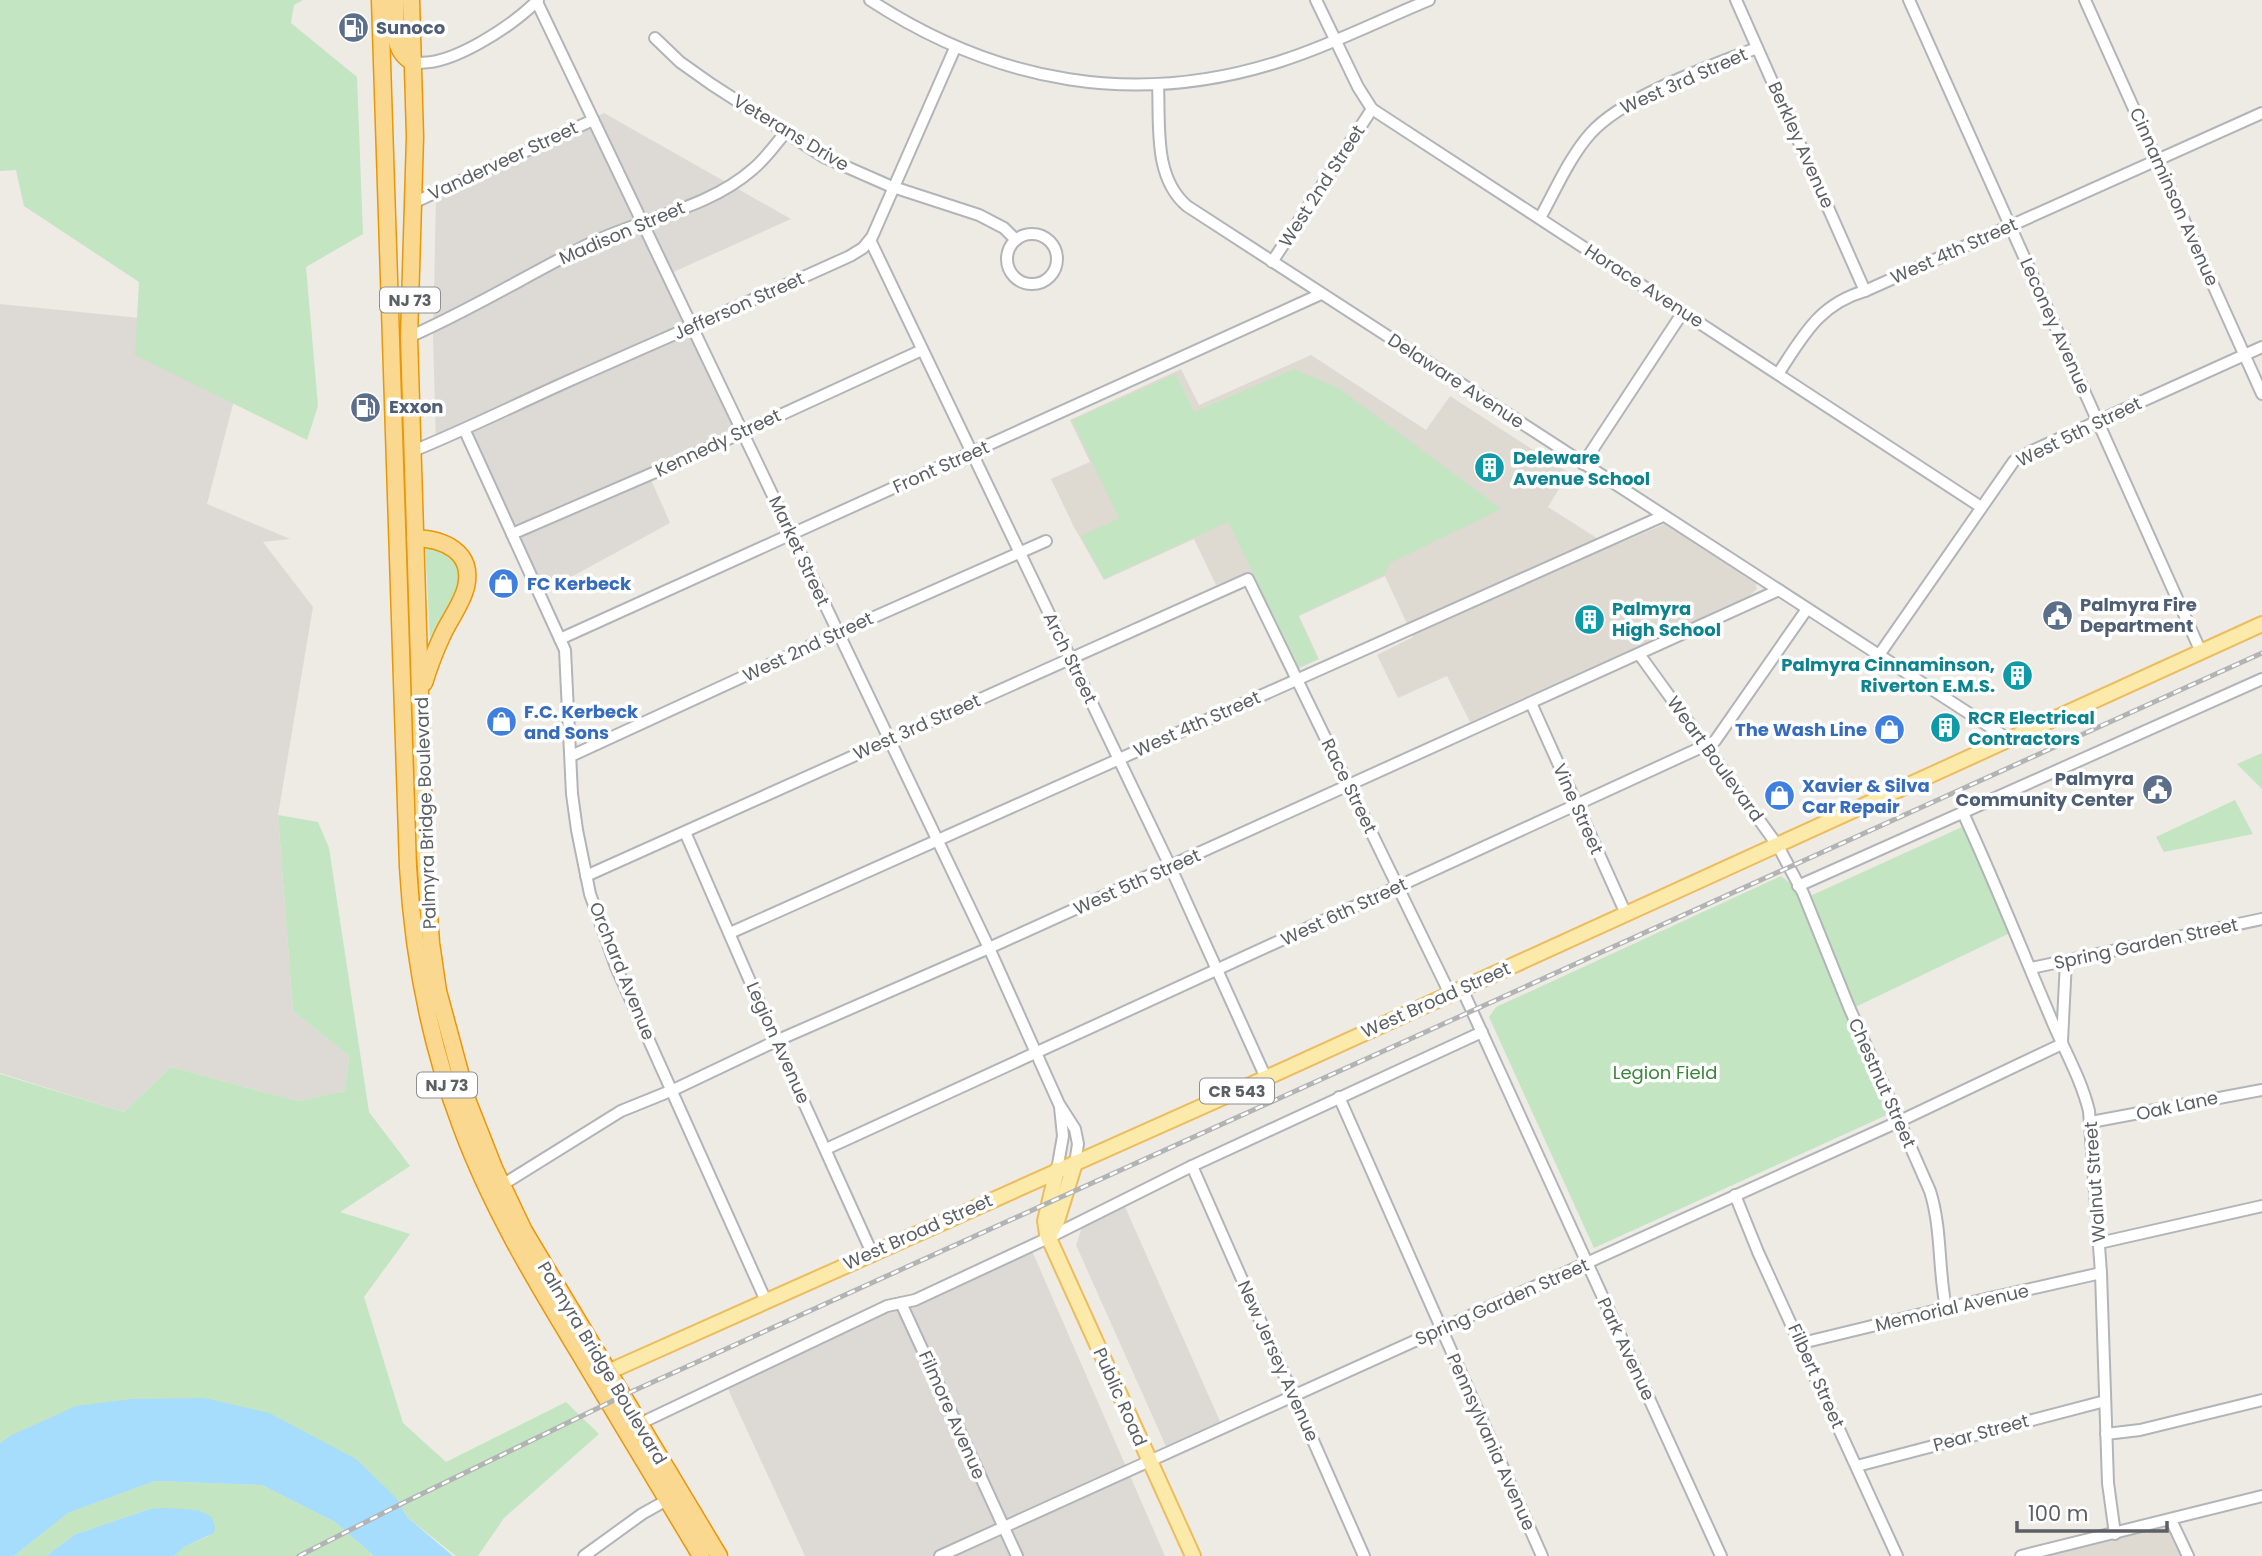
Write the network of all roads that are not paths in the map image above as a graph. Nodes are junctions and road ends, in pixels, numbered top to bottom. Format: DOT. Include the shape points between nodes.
graph roads {
  1 [pos="380,0"];
  2 [pos="396,0"];
  3 [pos="411,0"];
  4 [pos="537,0"];
  5 [pos="870,0"];
  6 [pos="1316,0"];
  7 [pos="1429,0"];
  8 [pos="1736,0"];
  9 [pos="1909,0"];
  10 [pos="2085,0"];
  11 [pos="655,38"];
  12 [pos="1335,40"];
  13 [pos="955,48"];
  14 [pos="1758,48"];
  15 [pos="413,62"];
  16 [pos="1158,84"];
  17 [pos="1372,109"];
  18 [pos="2262,113"];
  19 [pos="593,120"];
  20 [pos="785,133"];
  21 [pos="2157,159"];
  22 [pos="895,188"];
  23 [pos="413,203"];
  24 [pos="1540,218"];
  25 [pos="643,223"];
  26 [pos="2010,225"];
  27 [pos="870,240"];
  28 [pos="1016,240"];
  29 [pos="1272,262"];
  30 [pos="1865,291"];
  31 [pos="1321,294"];
  32 [pos="1683,312"];
  33 [pos="692,327"];
  34 [pos="409,337"];
  35 [pos="2262,347"];
  36 [pos="922,350"];
  37 [pos="2244,355"];
  38 [pos="1778,374"];
  39 [pos="2262,394"];
  40 [pos="2098,421"];
  41 [pos="464,431"];
  42 [pos="743,432"];
  43 [pos="413,451"];
  44 [pos="972,453"];
  45 [pos="1583,464"];
  46 [pos="1981,507"];
  47 [pos="1663,516"];
  48 [pos="512,534"];
  49 [pos="792,535"];
  50 [pos="415,538"];
  51 [pos="1045,541"];
  52 [pos="1019,552"];
  53 [pos="1248,579"];
  54 [pos="1779,590"];
  55 [pos="1807,609"];
  56 [pos="2262,624"];
  57 [pos="838,633"];
  58 [pos="560,639"];
  59 [pos="2202,652"];
  60 [pos="1639,654"];
  61 [pos="1879,655"];
  62 [pos="1070,659"];
  63 [pos="2262,679"];
  64 [pos="1297,680"];
  65 [pos="420,691"];
  66 [pos="1531,703"];
  67 [pos="889,740"];
  68 [pos="2010,740"];
  69 [pos="1705,746"];
  70 [pos="571,757"];
  71 [pos="1119,759"];
  72 [pos="1348,785"];
  73 [pos="1576,805"];
  74 [pos="1963,813"];
  75 [pos="685,832"];
  76 [pos="937,840"];
  77 [pos="1778,846"];
  78 [pos="1170,866"];
  79 [pos="1787,867"];
  80 [pos="586,876"];
  81 [pos="1798,886"];
  82 [pos="1398,887"];
  83 [pos="1626,914"];
  84 [pos="2262,919"];
  85 [pos="730,933"];
  86 [pos="989,948"];
  87 [pos="2066,961"];
  88 [pos="2031,968"];
  89 [pos="1216,971"];
  90 [pos="1456,991"];
  91 [pos="1482,1032"];
  92 [pos="776,1041"];
  93 [pos="2062,1044"];
  94 [pos="1035,1052"];
  95 [pos="1266,1078"];
  96 [pos="673,1090"];
  97 [pos="2262,1090"];
  98 [pos="1339,1097"];
  99 [pos="1059,1104"];
  100 [pos="1900,1121"];
  101 [pos="2091,1122"];
  102 [pos="826,1149"];
  103 [pos="1075,1163"];
  104 [pos="1192,1166"];
  105 [pos="1057,1170"];
  106 [pos="502,1185"];
  107 [pos="1735,1195"];
  108 [pos="2262,1206"];
  109 [pos="1048,1238"];
  110 [pos="2099,1242"];
  111 [pos="872,1253"];
  112 [pos="1587,1263"];
  113 [pos="2101,1273"];
  114 [pos="766,1301"];
  115 [pos="901,1303"];
  116 [pos="1946,1308"];
  117 [pos="1441,1329"];
  118 [pos="1802,1343"];
  119 [pos="608,1372"];
  120 [pos="1294,1396"];
  121 [pos="2262,1400"];
  122 [pos="2105,1401"];
  123 [pos="639,1424"];
  124 [pos="2106,1434"];
  125 [pos="1149,1461"];
  126 [pos="1857,1466"];
  127 [pos="2262,1496"];
  128 [pos="667,1500"];
  129 [pos="2171,1520"];
  130 [pos="1003,1527"];
  131 [pos="2115,1534"];
  132 [pos="584,1556"];
  133 [pos="699,1556"];
  134 [pos="719,1556"];
  135 [pos="940,1556"];
  136 [pos="1017,1556"];
  137 [pos="1193,1556"];
  138 [pos="1364,1556"];
  139 [pos="1542,1556"];
  140 [pos="1721,1556"];
  141 [pos="1897,1556"];
  142 [pos="2021,1556"];
  143 [pos="2188,1556"];
  1 -- 128 [label="highway, Palmyra Bridge Boulevard / NJ 73" via="408,867 426,1003 454,1107 495,1206"];
  2 -- 15 [label="highway" via="398,49"];
  3 -- 15 [label="highway, Palmyra Bridge Boulevard / NJ 73"];
  4 -- 15 [label="street" via="514,22 479,43 435,62"];
  4 -- 19 [label="street, Market Street"];
  5 -- 13 [label="street"];
  6 -- 12 [label="street, Horace Avenue"];
  7 -- 12 [label="street"];
  8 -- 14 [label="street, Berkley Avenue"];
  9 -- 26 [label="street, Leconey Avenue"];
  10 -- 21 [label="street, Cinnaminson Avenue"];
  11 -- 20 [label="street, Veterans Drive" via="691,71"];
  12 -- 16 [label="street" via="1258,68"];
  12 -- 17 [label="street, Horace Avenue"];
  13 -- 16 [label="street" via="1048,76 1082,82"];
  13 -- 22 [label="street, Jefferson Street"];
  14 -- 24 [label="street, West 3rd Street" via="1661,88 1607,118 1583,143"];
  14 -- 30 [label="street, Berkley Avenue"];
  15 -- 23 [label="highway, Palmyra Bridge Boulevard / NJ 73"];
  16 -- 29 [label="street, Delaware Avenue" via="1162,158 1171,188 1186,206"];
  17 -- 24 [label="street, Horace Avenue"];
  17 -- 29 [label="street, West 2nd Street"];
  18 -- 21 [label="street, West 4th Street"];
  19 -- 23 [label="street, Vanderveer Street"];
  19 -- 25 [label="street, Market Street"];
  20 -- 22 [label="street, Veterans Drive" via="824,157"];
  20 -- 25 [label="street, Madison Street" via="741,178"];
  21 -- 26 [label="street, West 4th Street"];
  21 -- 37 [label="street, Cinnaminson Avenue"];
  22 -- 27 [label="street, Jefferson Street"];
  22 -- 28 [label="street, Veterans Drive" via="979,215"];
  23 -- 34 [label="highway, Palmyra Bridge Boulevard / NJ 73"];
  24 -- 32 [label="street, Horace Avenue"];
  25 -- 33 [label="street, Market Street"];
  25 -- 34 [label="street, Madison Street" via="591,243"];
  26 -- 30 [label="street, West 4th Street"];
  26 -- 40 [label="street, Leconey Avenue"];
  27 -- 33 [label="street, Jefferson Street" via="850,256"];
  27 -- 36 [label="street, Arch Street"];
  28 -- 28 [label="street" via="1008,255 1014,276 1031,284 1049,278 1057,262 1053,244 1037,234"];
  29 -- 31 [label="street, Delaware Avenue"];
  30 -- 38 [label="street, West 4th Street" via="1836,302 1817,318"];
  31 -- 44 [label="street, Front Street"];
  31 -- 45 [label="street, Delaware Avenue"];
  32 -- 38 [label="street, Horace Avenue"];
  32 -- 45 [label="street"];
  33 -- 41 [label="street, Jefferson Street"];
  33 -- 42 [label="street, Market Street"];
  34 -- 43 [label="highway, Palmyra Bridge Boulevard / NJ 73"];
  35 -- 37 [label="street, West 5th Street"];
  36 -- 42 [label="street, Kennedy Street"];
  36 -- 44 [label="street, Arch Street"];
  37 -- 39 [label="street, Cinnaminson Avenue"];
  37 -- 40 [label="street, West 5th Street"];
  38 -- 46 [label="street, Horace Avenue"];
  40 -- 46 [label="street, West 5th Street" via="2019,458"];
  40 -- 59 [label="street, Leconey Avenue"];
  41 -- 43 [label="street, Jefferson Street"];
  41 -- 48 [label="street, Orchard Avenue"];
  42 -- 48 [label="street, Kennedy Street"];
  42 -- 49 [label="street, Market Street"];
  43 -- 50 [label="highway, Palmyra Bridge Boulevard / NJ 73"];
  44 -- 49 [label="street, Front Street"];
  44 -- 52 [label="street, Arch Street"];
  45 -- 47 [label="street, Delaware Avenue"];
  46 -- 61 [label="street, West 5th Street"];
  47 -- 54 [label="street, Delaware Avenue"];
  47 -- 64 [label="street, West 4th Street"];
  48 -- 58 [label="street, Orchard Avenue"];
  49 -- 57 [label="street, Market Street"];
  49 -- 58 [label="street, Front Street"];
  50 -- 65 [label="highway, Palmyra Bridge Boulevard / NJ 73"];
  50 -- 65 [label="highway" via="432,538 451,546 463,561 467,576"];
  51 -- 52 [label="street, West 2nd Street"];
  52 -- 57 [label="street, West 2nd Street"];
  52 -- 62 [label="street, Arch Street"];
  53 -- 62 [label="street, West 3rd Street"];
  53 -- 64 [label="street, Race Street"];
  54 -- 55 [label="street, Delaware Avenue"];
  54 -- 60 [label="street, West 5th Street"];
  55 -- 61 [label="street, Delaware Avenue"];
  55 -- 69 [label="street, West 6th Street" via="1715,741"];
  56 -- 59 [label="main road, West Broad Street / CR 543"];
  57 -- 67 [label="street, Market Street"];
  57 -- 70 [label="street, West 2nd Street"];
  58 -- 70 [label="street, Orchard Avenue" via="565,650"];
  59 -- 68 [label="main road, West Broad Street / CR 543"];
  60 -- 66 [label="street, West 5th Street"];
  60 -- 69 [label="street, Weart Boulevard"];
  61 -- 68 [label="street, Delaware Avenue"];
  62 -- 67 [label="street, West 3rd Street"];
  62 -- 71 [label="street, Arch Street"];
  63 -- 74 [label="street"];
  64 -- 71 [label="street, West 4th Street"];
  64 -- 72 [label="street, Race Street"];
  65 -- 106 [label="highway, Palmyra Bridge Boulevard / NJ 73" via="434,965 461,1082"];
  66 -- 72 [label="street, West 5th Street"];
  66 -- 73 [label="street, Vine Street"];
  67 -- 75 [label="street, West 3rd Street"];
  67 -- 76 [label="street, Market Street"];
  68 -- 77 [label="main road, West Broad Street / CR 543"];
  69 -- 73 [label="street, West 6th Street"];
  69 -- 77 [label="street, Weart Boulevard"];
  70 -- 80 [label="street, Orchard Avenue"];
  71 -- 76 [label="street, West 4th Street"];
  71 -- 78 [label="street, Arch Street"];
  72 -- 78 [label="street, West 5th Street"];
  72 -- 82 [label="street, Race Street"];
  73 -- 82 [label="street, West 6th Street"];
  73 -- 83 [label="street, Vine Street"];
  74 -- 81 [label="street"];
  74 -- 88 [label="street, Walnut Street"];
  75 -- 80 [label="street, West 3rd Street"];
  75 -- 85 [label="street, Legion Avenue"];
  76 -- 85 [label="street, West 4th Street"];
  76 -- 86 [label="street, Market Street"];
  77 -- 79 [label="street, Weart Boulevard"];
  77 -- 83 [label="main road, West Broad Street / CR 543"];
  78 -- 86 [label="street, West 5th Street"];
  78 -- 89 [label="street, Arch Street"];
  79 -- 81 [label="street, Chestnut Street"];
  80 -- 96 [label="street, Orchard Avenue" via="616,967"];
  81 -- 100 [label="street, Chestnut Street"];
  82 -- 89 [label="street, West 6th Street"];
  82 -- 90 [label="street, Race Street"];
  83 -- 90 [label="main road, West Broad Street / CR 543"];
  84 -- 87 [label="street, Spring Garden Street"];
  85 -- 92 [label="street, Legion Avenue"];
  86 -- 92 [label="street, West 5th Street"];
  86 -- 94 [label="street, Market Street"];
  87 -- 88 [label="street, Spring Garden Street"];
  87 -- 93 [label="street"];
  88 -- 93 [label="street, Walnut Street"];
  89 -- 94 [label="street, West 6th Street"];
  89 -- 95 [label="street, Arch Street"];
  90 -- 91 [label="street, Park Avenue"];
  90 -- 95 [label="main road, West Broad Street / CR 543"];
  91 -- 98 [label="street"];
  91 -- 112 [label="street, Park Avenue"];
  92 -- 96 [label="street, West 5th Street"];
  92 -- 102 [label="street, Legion Avenue"];
  93 -- 100 [label="street, Spring Garden Street"];
  93 -- 101 [label="street, Walnut Street"];
  94 -- 99 [label="street, Market Street"];
  94 -- 102 [label="street, West 6th Street"];
  95 -- 103 [label="main road, West Broad Street / CR 543"];
  96 -- 106 [label="street, West 5th Street" via="621,1111"];
  96 -- 114 [label="street, Orchard Avenue"];
  97 -- 101 [label="street, Oak Lane"];
  98 -- 104 [label="street"];
  98 -- 117 [label="street, Pennsylvania Avenue"];
  99 -- 103 [label="street, Market Street" via="1075,1129"];
  99 -- 105 [label="street, Market Street" via="1063,1136"];
  100 -- 107 [label="street, Spring Garden Street"];
  100 -- 116 [label="street, Chestnut Street" via="1934,1206"];
  101 -- 110 [label="street, Walnut Street"];
  102 -- 111 [label="street, Legion Avenue"];
  103 -- 105 [label="main road, West Broad Street / CR 543"];
  103 -- 109 [label="main road"];
  104 -- 109 [label="street"];
  104 -- 120 [label="street, New Jersey Avenue"];
  105 -- 109 [label="main road, Public Road" via="1045,1221"];
  105 -- 111 [label="main road, West Broad Street"];
  106 -- 119 [label="highway, Palmyra Bridge Boulevard / NJ 73"];
  107 -- 112 [label="street, Spring Garden Street"];
  107 -- 118 [label="street, Filbert Street"];
  108 -- 110 [label="street"];
  109 -- 115 [label="street"];
  109 -- 125 [label="main road, Public Road"];
  110 -- 113 [label="street, Walnut Street"];
  111 -- 114 [label="main road, West Broad Street"];
  112 -- 117 [label="street, Spring Garden Street"];
  112 -- 140 [label="street, Park Avenue"];
  113 -- 116 [label="street, Memorial Avenue"];
  113 -- 122 [label="street, Walnut Street"];
  114 -- 119 [label="main road, West Broad Street"];
  115 -- 123 [label="street" via="782,1354"];
  115 -- 130 [label="street, Filmore Avenue"];
  116 -- 118 [label="street, Memorial Avenue"];
  117 -- 120 [label="street, Spring Garden Street"];
  117 -- 139 [label="street, Pennsylvania Avenue"];
  118 -- 126 [label="street, Filbert Street"];
  119 -- 123 [label="highway, Palmyra Bridge Boulevard / NJ 73"];
  120 -- 125 [label="street, Spring Garden Street"];
  120 -- 138 [label="street, New Jersey Avenue"];
  121 -- 124 [label="street"];
  122 -- 124 [label="street, Walnut Street"];
  122 -- 126 [label="street, Pear Street"];
  123 -- 134 [label="highway, Palmyra Bridge Boulevard / NJ 73"];
  124 -- 131 [label="street, Walnut Street"];
  125 -- 130 [label="street, Spring Garden Street"];
  125 -- 137 [label="main road, Public Road"];
  126 -- 141 [label="street, Filbert Street"];
  127 -- 129 [label="street"];
  128 -- 132 [label="street"];
  128 -- 133 [label="highway, Palmyra Bridge Boulevard / NJ 73"];
  129 -- 131 [label="street"];
  129 -- 143 [label="street"];
  130 -- 135 [label="street, Spring Garden Street"];
  130 -- 136 [label="street, Filmore Avenue"];
  131 -- 142 [label="street"];
}
